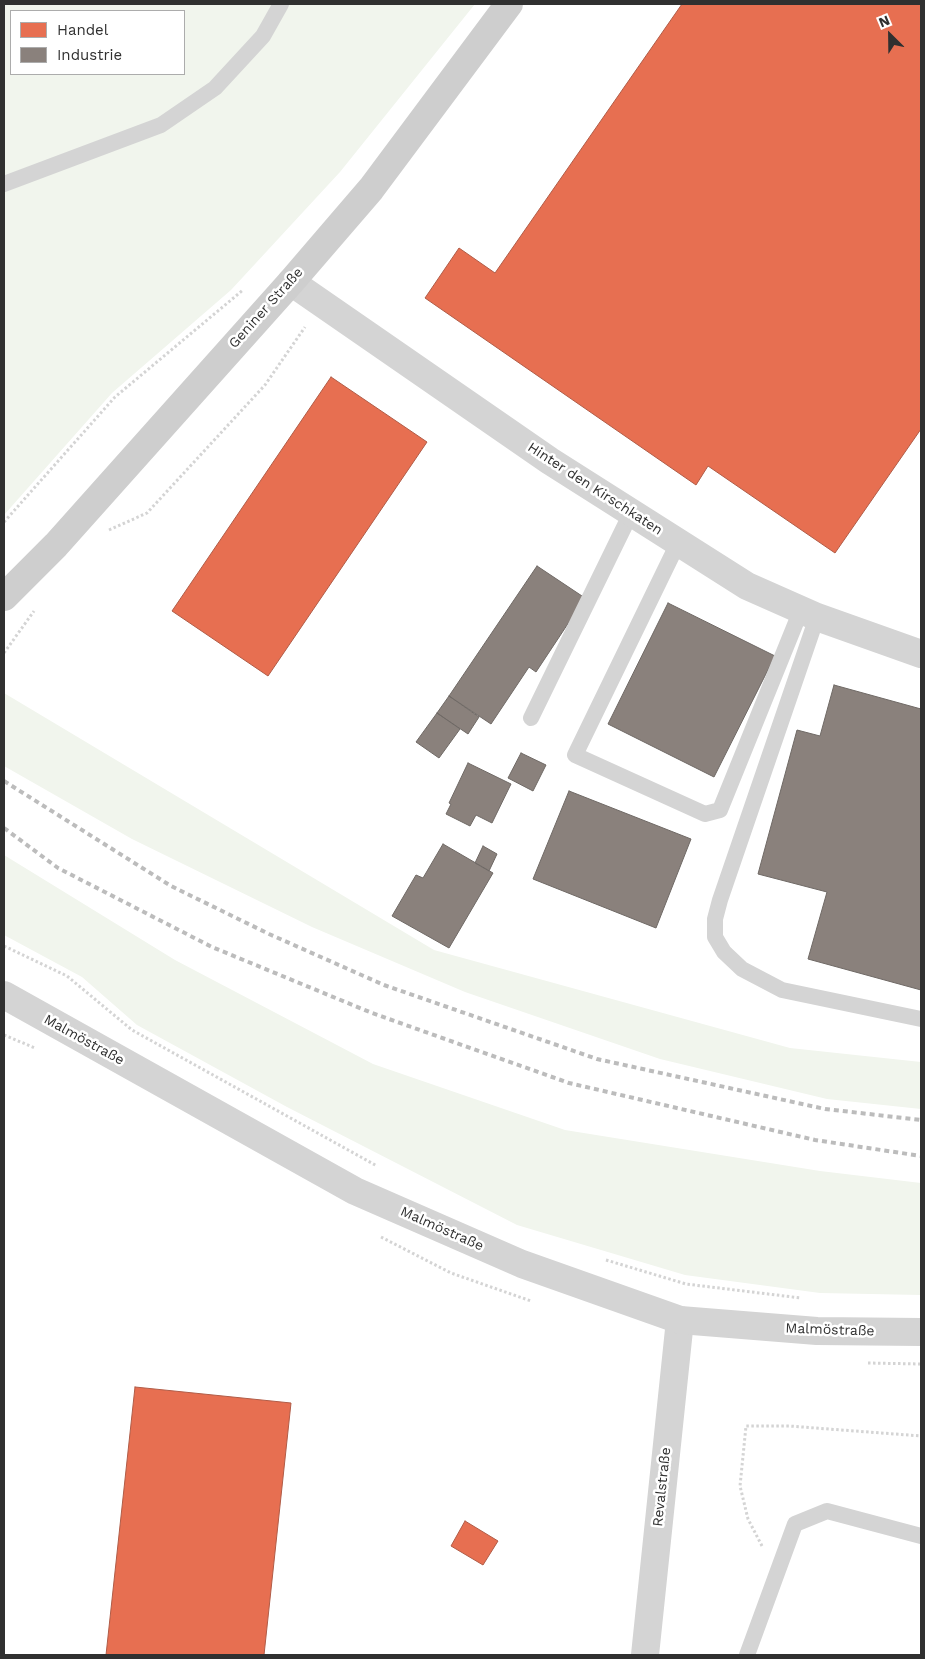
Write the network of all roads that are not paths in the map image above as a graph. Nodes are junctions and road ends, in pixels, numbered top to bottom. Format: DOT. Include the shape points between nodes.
graph roads {
  1 [pos="282,4"];
  2 [pos="509,4"];
  3 [pos="4,184"];
  4 [pos="291,282"];
  5 [pos="631,513"];
  6 [pos="678,542"];
  7 [pos="4,597"];
  8 [pos="809,614"];
  9 [pos="921,654"];
  10 [pos="531,718"];
  11 [pos="4,996"];
  12 [pos="921,1019"];
  13 [pos="680,1320"];
  14 [pos="921,1332"];
  15 [pos="921,1536"];
  16 [pos="645,1655"];
  17 [pos="747,1655"];
  1 -- 3 [label="lane" via="263,36 215,88 162,125"];
  2 -- 4 [label="main road, Geniner Straße" via="370,189"];
  4 -- 5 [label="street, Hinter den Kirschkaten" via="550,461"];
  4 -- 7 [label="main road, Geniner Straße" via="56,544"];
  5 -- 6 [label="street, Hinter den Kirschkaten"];
  5 -- 10 [label="lane"];
  6 -- 8 [label="street, Hinter den Kirschkaten" via="747,586"];
  6 -- 8 [label="lane" via="575,755 705,814 720,810"];
  8 -- 9 [label="street, Hinter den Kirschkaten"];
  8 -- 12 [label="lane" via="720,900 715,937 724,952 742,969 782,990"];
  11 -- 13 [label="street, Malmöstraße" via="355,1191 522,1264"];
  13 -- 14 [label="street, Malmöstraße" via="817,1331"];
  13 -- 16 [label="street, Revalstraße"];
  15 -- 17 [label="lane" via="827,1512 795,1524"];
}
